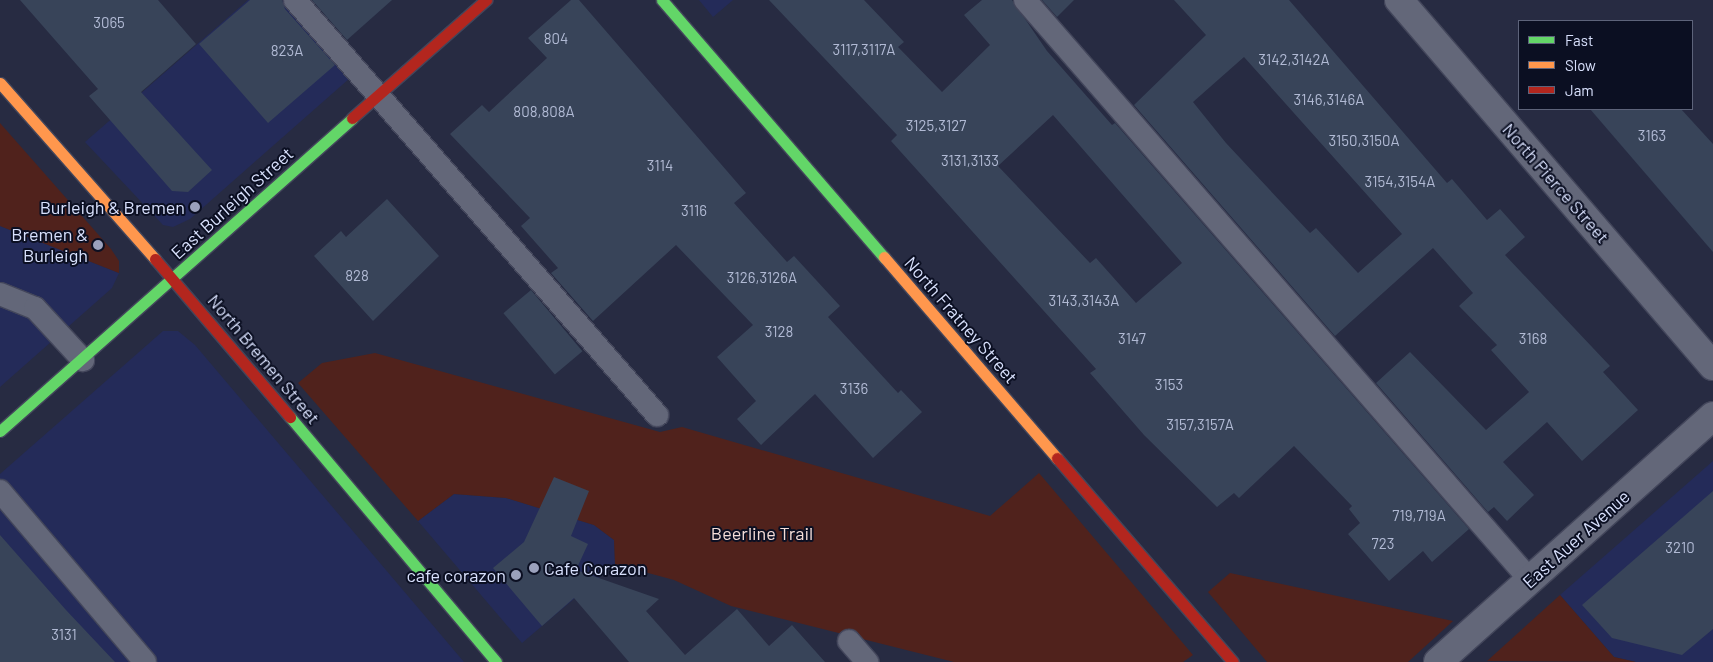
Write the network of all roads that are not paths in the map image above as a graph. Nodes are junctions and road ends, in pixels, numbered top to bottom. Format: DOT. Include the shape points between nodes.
graph roads {
  1 [pos="295,0"];
  2 [pos="486,0"];
  3 [pos="662,0"];
  4 [pos="1026,0"];
  5 [pos="1399,0"];
  6 [pos="0,83"];
  7 [pos="378,96"];
  8 [pos="173,279"];
  9 [pos="0,294"];
  10 [pos="83,360"];
  11 [pos="1713,366"];
  12 [pos="656,415"];
  13 [pos="1713,416"];
  14 [pos="0,431"];
  15 [pos="0,491"];
  16 [pos="1530,580"];
  17 [pos="849,642"];
  18 [pos="145,662"];
  19 [pos="496,662"];
  20 [pos="867,662"];
  21 [pos="1233,662"];
  22 [pos="1438,662"];
  1 -- 7 [label="lane"];
  2 -- 7 [label="street, East Burleigh Street"];
  3 -- 21 [label="street, North Fratney Street"];
  4 -- 16 [label="lane"];
  5 -- 11 [label="street, North Pierce Street"];
  6 -- 8 [label="street, North Bremen Street"];
  7 -- 8 [label="street, East Burleigh Street"];
  7 -- 12 [label="lane"];
  8 -- 10 [label="street, East Burleigh Street"];
  8 -- 19 [label="street, North Bremen Street"];
  9 -- 10 [label="lane" via="35,308"];
  10 -- 14 [label="street, East Burleigh Street"];
  13 -- 16 [label="street, East Auer Avenue"];
  15 -- 18 [label="lane"];
  16 -- 22 [label="street, East Auer Avenue"];
  17 -- 20 [label="lane"];
}
